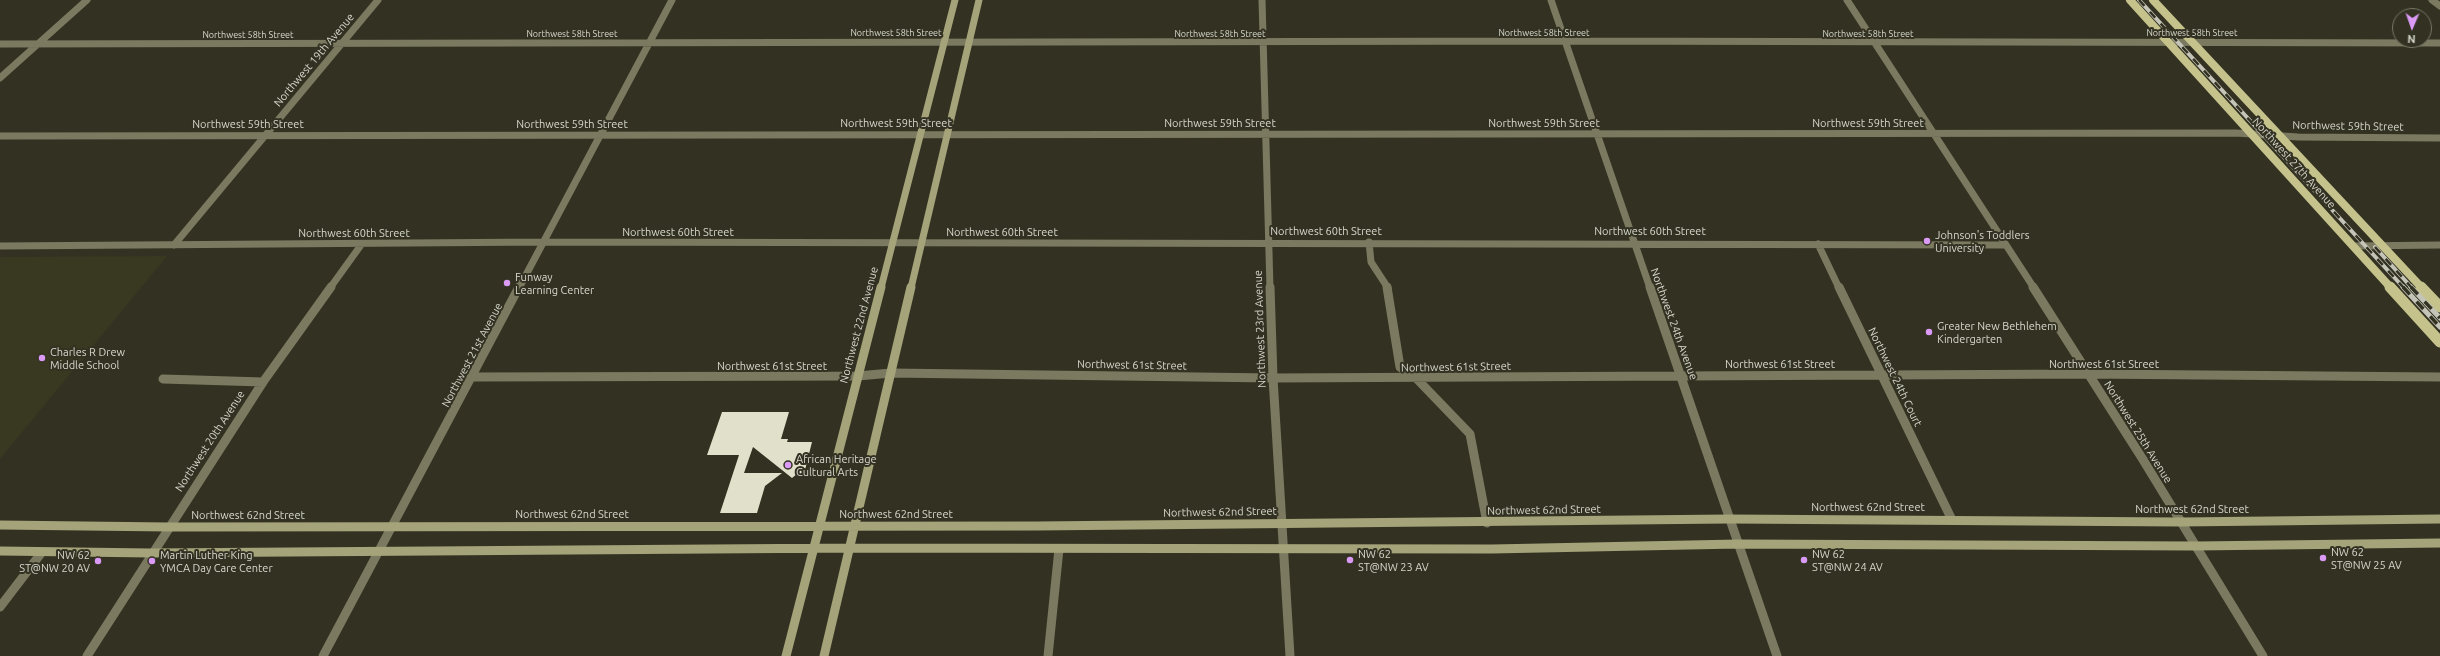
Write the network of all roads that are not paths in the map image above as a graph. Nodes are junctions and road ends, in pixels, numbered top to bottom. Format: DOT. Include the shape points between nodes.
graph roads {
  1 [pos="87,0"];
  2 [pos="378,0"];
  3 [pos="672,0"];
  4 [pos="955,0"];
  5 [pos="978,0"];
  6 [pos="1262,0"];
  7 [pos="1551,0"];
  8 [pos="1847,0"];
  9 [pos="2130,0"];
  10 [pos="2153,0"];
  11 [pos="2432,0"];
  12 [pos="2440,6"];
  13 [pos="1564,41"];
  14 [pos="944,42"];
  15 [pos="968,42"];
  16 [pos="2168,42"];
  17 [pos="2192,42"];
  18 [pos="342,43"];
  19 [pos="649,43"];
  20 [pos="1264,43"];
  21 [pos="1874,43"];
  22 [pos="2440,43"];
  23 [pos="0,44"];
  24 [pos="38,44"];
  25 [pos="0,78"];
  26 [pos="1935,133"];
  27 [pos="267,134"];
  28 [pos="920,134"];
  29 [pos="947,134"];
  30 [pos="1266,134"];
  31 [pos="2252,134"];
  32 [pos="601,135"];
  33 [pos="1596,135"];
  34 [pos="0,136"];
  35 [pos="2281,136"];
  36 [pos="2440,138"];
  37 [pos="544,242"];
  38 [pos="1270,242"];
  39 [pos="1369,242"];
  40 [pos="1633,242"];
  41 [pos="892,244"];
  42 [pos="920,244"];
  43 [pos="1818,244"];
  44 [pos="174,245"];
  45 [pos="361,245"];
  46 [pos="2005,245"];
  47 [pos="2382,245"];
  48 [pos="2440,245"];
  49 [pos="0,246"];
  50 [pos="2353,246"];
  51 [pos="2440,307"];
  52 [pos="2440,342"];
  53 [pos="891,374"];
  54 [pos="2088,374"];
  55 [pos="1681,375"];
  56 [pos="1882,375"];
  57 [pos="858,376"];
  58 [pos="472,377"];
  59 [pos="2440,377"];
  60 [pos="1273,378"];
  61 [pos="1416,378"];
  62 [pos="163,379"];
  63 [pos="263,382"];
  64 [pos="1729,518"];
  65 [pos="2440,519"];
  66 [pos="1952,520"];
  67 [pos="2181,522"];
  68 [pos="1283,523"];
  69 [pos="1487,523"];
  70 [pos="0,525"];
  71 [pos="819,526"];
  72 [pos="855,526"];
  73 [pos="169,527"];
  74 [pos="390,527"];
  75 [pos="2440,543"];
  76 [pos="1738,544"];
  77 [pos="2196,546"];
  78 [pos="850,548"];
  79 [pos="814,549"];
  80 [pos="1059,549"];
  81 [pos="1284,549"];
  82 [pos="0,551"];
  83 [pos="378,551"];
  84 [pos="42,552"];
  85 [pos="151,554"];
  86 [pos="0,607"];
  87 [pos="87,656"];
  88 [pos="323,656"];
  89 [pos="786,656"];
  90 [pos="824,656"];
  91 [pos="1048,656"];
  92 [pos="1290,656"];
  93 [pos="1777,656"];
  94 [pos="2263,656"];
  1 -- 24 [label="street"];
  2 -- 18 [label="street, Northwest 19th Avenue"];
  3 -- 19 [label="street, Northwest 21st Avenue"];
  4 -- 14 [label="main road, Northwest 22nd Avenue"];
  5 -- 15 [label="main road"];
  6 -- 20 [label="street, Northwest 23rd Avenue"];
  7 -- 13 [label="street, Northwest 24th Avenue"];
  8 -- 21 [label="street, Northwest 25th Avenue"];
  9 -- 16 [label="main road, Northwest 27th Avenue"];
  10 -- 17 [label="main road, Northwest 27th Avenue"];
  11 -- 12 [label="street"];
  13 -- 20 [label="street, Northwest 58th Street"];
  13 -- 21 [label="street, Northwest 58th Street"];
  13 -- 33 [label="street, Northwest 24th Avenue"];
  14 -- 15 [label="street, Northwest 58th Street"];
  14 -- 19 [label="street, Northwest 58th Street"];
  14 -- 28 [label="main road, Northwest 22nd Avenue"];
  15 -- 20 [label="street, Northwest 58th Street"];
  15 -- 29 [label="main road"];
  16 -- 17 [label="street, Northwest 58th Street"];
  16 -- 21 [label="street, Northwest 58th Street"];
  16 -- 31 [label="main road, Northwest 27th Avenue"];
  17 -- 22 [label="street, Northwest 58th Street"];
  17 -- 35 [label="main road, Northwest 27th Avenue"];
  18 -- 19 [label="street, Northwest 58th Street"];
  18 -- 24 [label="street, Northwest 58th Street"];
  18 -- 27 [label="street, Northwest 19th Avenue"];
  19 -- 32 [label="street, Northwest 21st Avenue"];
  20 -- 30 [label="street, Northwest 23rd Avenue"];
  21 -- 26 [label="street, Northwest 25th Avenue"];
  23 -- 24 [label="street, Northwest 58th Street"];
  24 -- 25 [label="street"];
  26 -- 31 [label="street, Northwest 59th Street"];
  26 -- 33 [label="street, Northwest 59th Street"];
  26 -- 46 [label="street, Northwest 25th Avenue"];
  27 -- 32 [label="street, Northwest 59th Street"];
  27 -- 34 [label="street, Northwest 59th Street"];
  27 -- 44 [label="street, Northwest 19th Avenue"];
  28 -- 29 [label="street, Northwest 59th Street"];
  28 -- 32 [label="street, Northwest 59th Street"];
  28 -- 41 [label="main road, Northwest 22nd Avenue"];
  29 -- 30 [label="street, Northwest 59th Street"];
  29 -- 42 [label="main road"];
  30 -- 33 [label="street, Northwest 59th Street"];
  30 -- 38 [label="street, Northwest 23rd Avenue"];
  31 -- 35 [label="street, Northwest 59th Street"];
  31 -- 50 [label="main road, Northwest 27th Avenue"];
  32 -- 37 [label="street, Northwest 21st Avenue"];
  33 -- 40 [label="street, Northwest 24th Avenue"];
  35 -- 36 [label="street, Northwest 59th Street"];
  35 -- 47 [label="main road, Northwest 27th Avenue"];
  37 -- 41 [label="street, Northwest 60th Street"];
  37 -- 45 [label="street, Northwest 60th Street"];
  37 -- 58 [label="street, Northwest 21st Avenue"];
  38 -- 39 [label="street, Northwest 60th Street"];
  38 -- 42 [label="street, Northwest 60th Street"];
  38 -- 60 [label="street, Northwest 23rd Avenue"];
  39 -- 40 [label="street, Northwest 60th Street"];
  39 -- 61 [label="street" via="1371,262 1388,288 1400,367"];
  40 -- 43 [label="street, Northwest 60th Street"];
  40 -- 55 [label="street, Northwest 24th Avenue"];
  41 -- 42 [label="street, Northwest 60th Street"];
  41 -- 57 [label="main road, Northwest 22nd Avenue"];
  42 -- 53 [label="main road"];
  43 -- 46 [label="street, Northwest 60th Street"];
  43 -- 56 [label="street, Northwest 24th Court"];
  44 -- 45 [label="street, Northwest 60th Street"];
  44 -- 49 [label="street, Northwest 60th Street"];
  45 -- 63 [label="street, Northwest 20th Avenue"];
  46 -- 54 [label="street, Northwest 25th Avenue"];
  47 -- 48 [label="street"];
  47 -- 50 [label="street"];
  47 -- 51 [label="main road, Northwest 27th Avenue"];
  50 -- 52 [label="main road, Northwest 27th Avenue"];
  53 -- 57 [label="street, Northwest 61st Street"];
  53 -- 60 [label="street, Northwest 61st Street"];
  53 -- 72 [label="main road"];
  54 -- 56 [label="street, Northwest 61st Street"];
  54 -- 59 [label="street, Northwest 61st Street"];
  54 -- 67 [label="street, Northwest 25th Avenue"];
  55 -- 56 [label="street, Northwest 61st Street"];
  55 -- 61 [label="street, Northwest 61st Street"];
  55 -- 64 [label="street, Northwest 24th Avenue"];
  56 -- 66 [label="street, Northwest 24th Court"];
  57 -- 58 [label="street, Northwest 61st Street"];
  57 -- 71 [label="main road, Northwest 22nd Avenue"];
  58 -- 74 [label="street, Northwest 21st Avenue"];
  60 -- 61 [label="street, Northwest 61st Street"];
  60 -- 68 [label="street, Northwest 23rd Avenue"];
  61 -- 69 [label="street" via="1470,434"];
  62 -- 63 [label="street"];
  63 -- 73 [label="street, Northwest 20th Avenue"];
  64 -- 66 [label="main road, Northwest 62nd Street"];
  64 -- 69 [label="main road, Northwest 62nd Street"];
  64 -- 76 [label="street, Northwest 24th Avenue"];
  65 -- 67 [label="main road, Northwest 62nd Street"];
  66 -- 67 [label="main road, Northwest 62nd Street"];
  67 -- 77 [label="street, Northwest 25th Avenue"];
  68 -- 69 [label="main road, Northwest 62nd Street"];
  68 -- 72 [label="main road, Northwest 62nd Street"];
  68 -- 81 [label="street, Northwest 23rd Avenue"];
  70 -- 73 [label="main road, Northwest 62nd Street"];
  71 -- 72 [label="main road, Northwest 62nd Street"];
  71 -- 74 [label="main road, Northwest 62nd Street"];
  71 -- 79 [label="main road, Northwest 22nd Avenue"];
  72 -- 78 [label="main road"];
  73 -- 74 [label="main road, Northwest 62nd Street"];
  73 -- 85 [label="street, Northwest 20th Avenue"];
  74 -- 83 [label="street, Northwest 21st Avenue"];
  75 -- 77 [label="main road"];
  76 -- 77 [label="main road"];
  76 -- 81 [label="main road"];
  76 -- 93 [label="street, Northwest 24th Avenue"];
  77 -- 94 [label="street, Northwest 25th Avenue"];
  78 -- 79 [label="main road"];
  78 -- 80 [label="main road"];
  78 -- 90 [label="main road"];
  79 -- 83 [label="main road"];
  79 -- 89 [label="main road, Northwest 22nd Avenue"];
  80 -- 81 [label="main road"];
  80 -- 91 [label="street"];
  81 -- 92 [label="street, Northwest 23rd Avenue"];
  82 -- 84 [label="main road"];
  83 -- 85 [label="main road"];
  83 -- 88 [label="street, Northwest 21st Avenue"];
  84 -- 85 [label="main road"];
  84 -- 86 [label="street"];
  85 -- 87 [label="street, Northwest 20th Avenue"];
}
